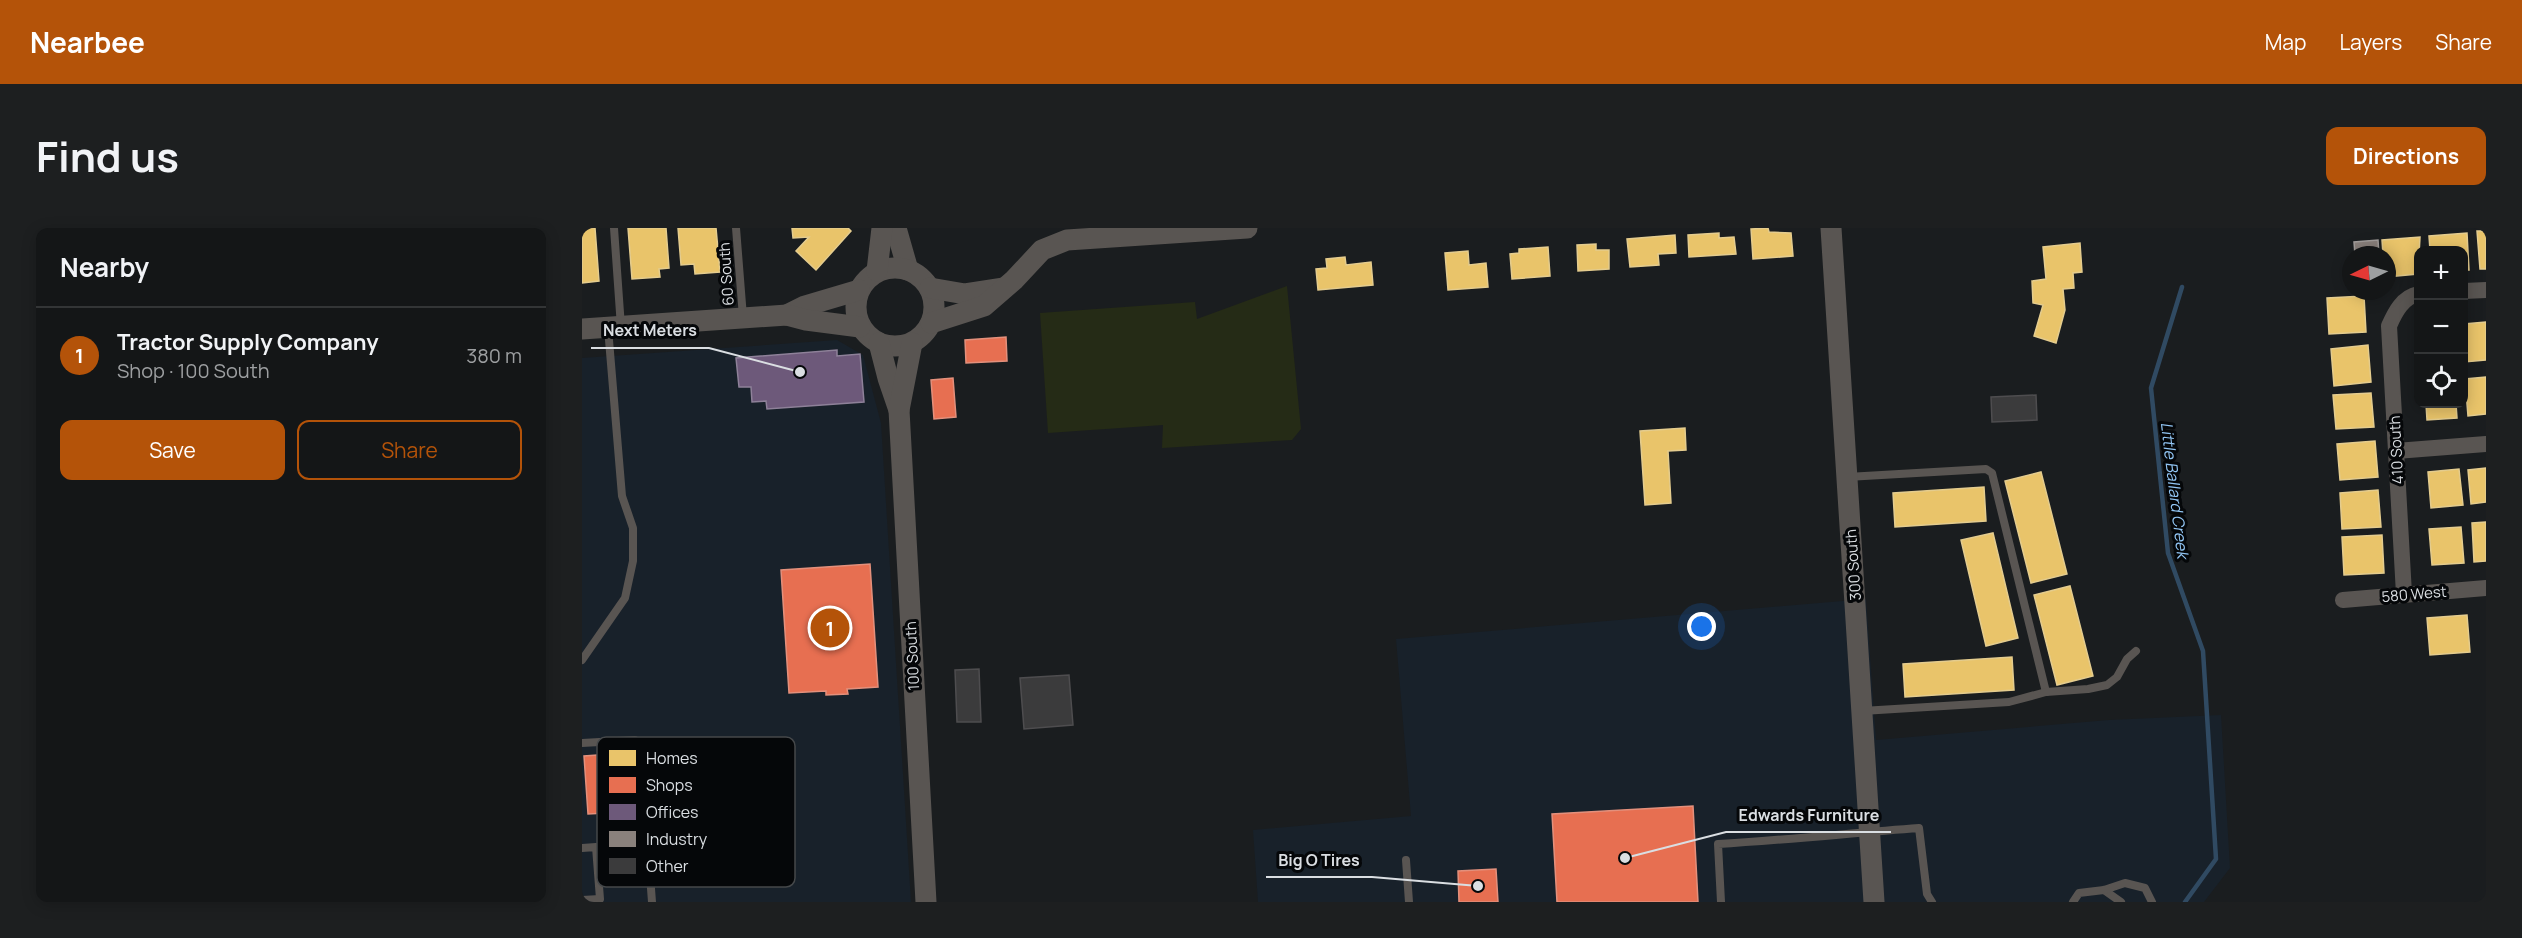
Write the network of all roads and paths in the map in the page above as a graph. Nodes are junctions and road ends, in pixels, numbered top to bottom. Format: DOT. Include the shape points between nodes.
graph roads {
  1 [pos="614,228"];
  2 [pos="736,228"];
  3 [pos="882,228"];
  4 [pos="896,228"];
  5 [pos="1247,228"];
  6 [pos="1831,228"];
  7 [pos="1088,233"];
  8 [pos="908,270"];
  9 [pos="877,271"];
  10 [pos="930,288"];
  11 [pos="1004,288"];
  12 [pos="859,290"];
  13 [pos="2486,290"];
  14 [pos="2468,291"];
  15 [pos="2414,295"];
  16 [pos="787,315"];
  17 [pos="743,318"];
  18 [pos="931,323"];
  19 [pos="860,327"];
  20 [pos="615,328"];
  21 [pos="582,329"];
  22 [pos="912,343"];
  23 [pos="879,344"];
  24 [pos="899,410"];
  25 [pos="2486,444"];
  26 [pos="2396,451"];
  27 [pos="1847,477"];
  28 [pos="2486,588"];
  29 [pos="2404,594"];
  30 [pos="2343,600"];
  31 [pos="2136,651"];
  32 [pos="582,660"];
  33 [pos="2046,692"];
  34 [pos="1862,711"];
  35 [pos="597,742"];
  36 [pos="582,743"];
  37 [pos="597,747"];
  38 [pos="582,748"];
  39 [pos="1869,832"];
  40 [pos="582,848"];
  41 [pos="597,860"];
  42 [pos="1406,860"];
  43 [pos="599,887"];
  44 [pos="646,887"];
  45 [pos="651,887"];
  46 [pos="2104,890"];
  47 [pos="582,900"];
  48 [pos="647,902"];
  49 [pos="652,902"];
  50 [pos="926,902"];
  51 [pos="1409,902"];
  52 [pos="1721,902"];
  53 [pos="1874,902"];
  54 [pos="1932,902"];
  55 [pos="2073,902"];
  56 [pos="2121,902"];
  57 [pos="2152,902"];
  1 -- 20 [label="lane"];
  2 -- 17 [label="lane, 60 South"];
  3 -- 9 [label="street"];
  4 -- 8 [label="street"];
  5 -- 7 [label="street"];
  6 -- 27 [label="street, 300 South"];
  7 -- 11 [label="street" via="1042,250"];
  8 -- 9 [label="street" via="898,267"];
  8 -- 10 [label="street"];
  9 -- 12 [label="street"];
  10 -- 11 [label="street" via="965,294"];
  10 -- 18 [label="street" via="934,311"];
  11 -- 18 [label="street" via="984,306"];
  12 -- 16 [label="street"];
  12 -- 19 [label="street" via="855,302"];
  13 -- 14 [label="street"];
  15 -- 26 [label="street, 410 South" via="2398,307 2389,326"];
  16 -- 17 [label="street"];
  16 -- 19 [label="street"];
  17 -- 20 [label="street"];
  18 -- 22 [label="street"];
  19 -- 23 [label="street"];
  20 -- 21 [label="street"];
  20 -- 32 [label="lane" via="622,496 633,528 633,561 625,598"];
  22 -- 23 [label="street"];
  22 -- 24 [label="street, 100 South"];
  23 -- 24 [label="street, 100 South"];
  24 -- 50 [label="street, 100 South"];
  25 -- 26 [label="street"];
  26 -- 29 [label="street, 410 South"];
  27 -- 33 [label="lane" via="1986,469 1992,473"];
  27 -- 34 [label="street, 300 South"];
  28 -- 29 [label="street, 580 West"];
  29 -- 30 [label="street, 580 West"];
  31 -- 33 [label="lane" via="2108,685"];
  33 -- 34 [label="lane" via="2009,702"];
  34 -- 39 [label="street, 300 South"];
  35 -- 36 [label="lane"];
  37 -- 38 [label="lane"];
  39 -- 52 [label="lane" via="1718,844"];
  39 -- 53 [label="street, 300 South"];
  39 -- 54 [label="lane" via="1919,828 1927,894"];
  40 -- 41 [label="lane" via="596,847"];
  42 -- 51 [label="lane"];
  43 -- 47 [label="lane" via="600,899"];
  44 -- 48 [label="lane"];
  45 -- 49 [label="lane"];
  46 -- 55 [label="lane" via="2079,893"];
  46 -- 56 [label="lane"];
  46 -- 57 [label="lane" via="2125,883 2137,884 2145,888"];
}
